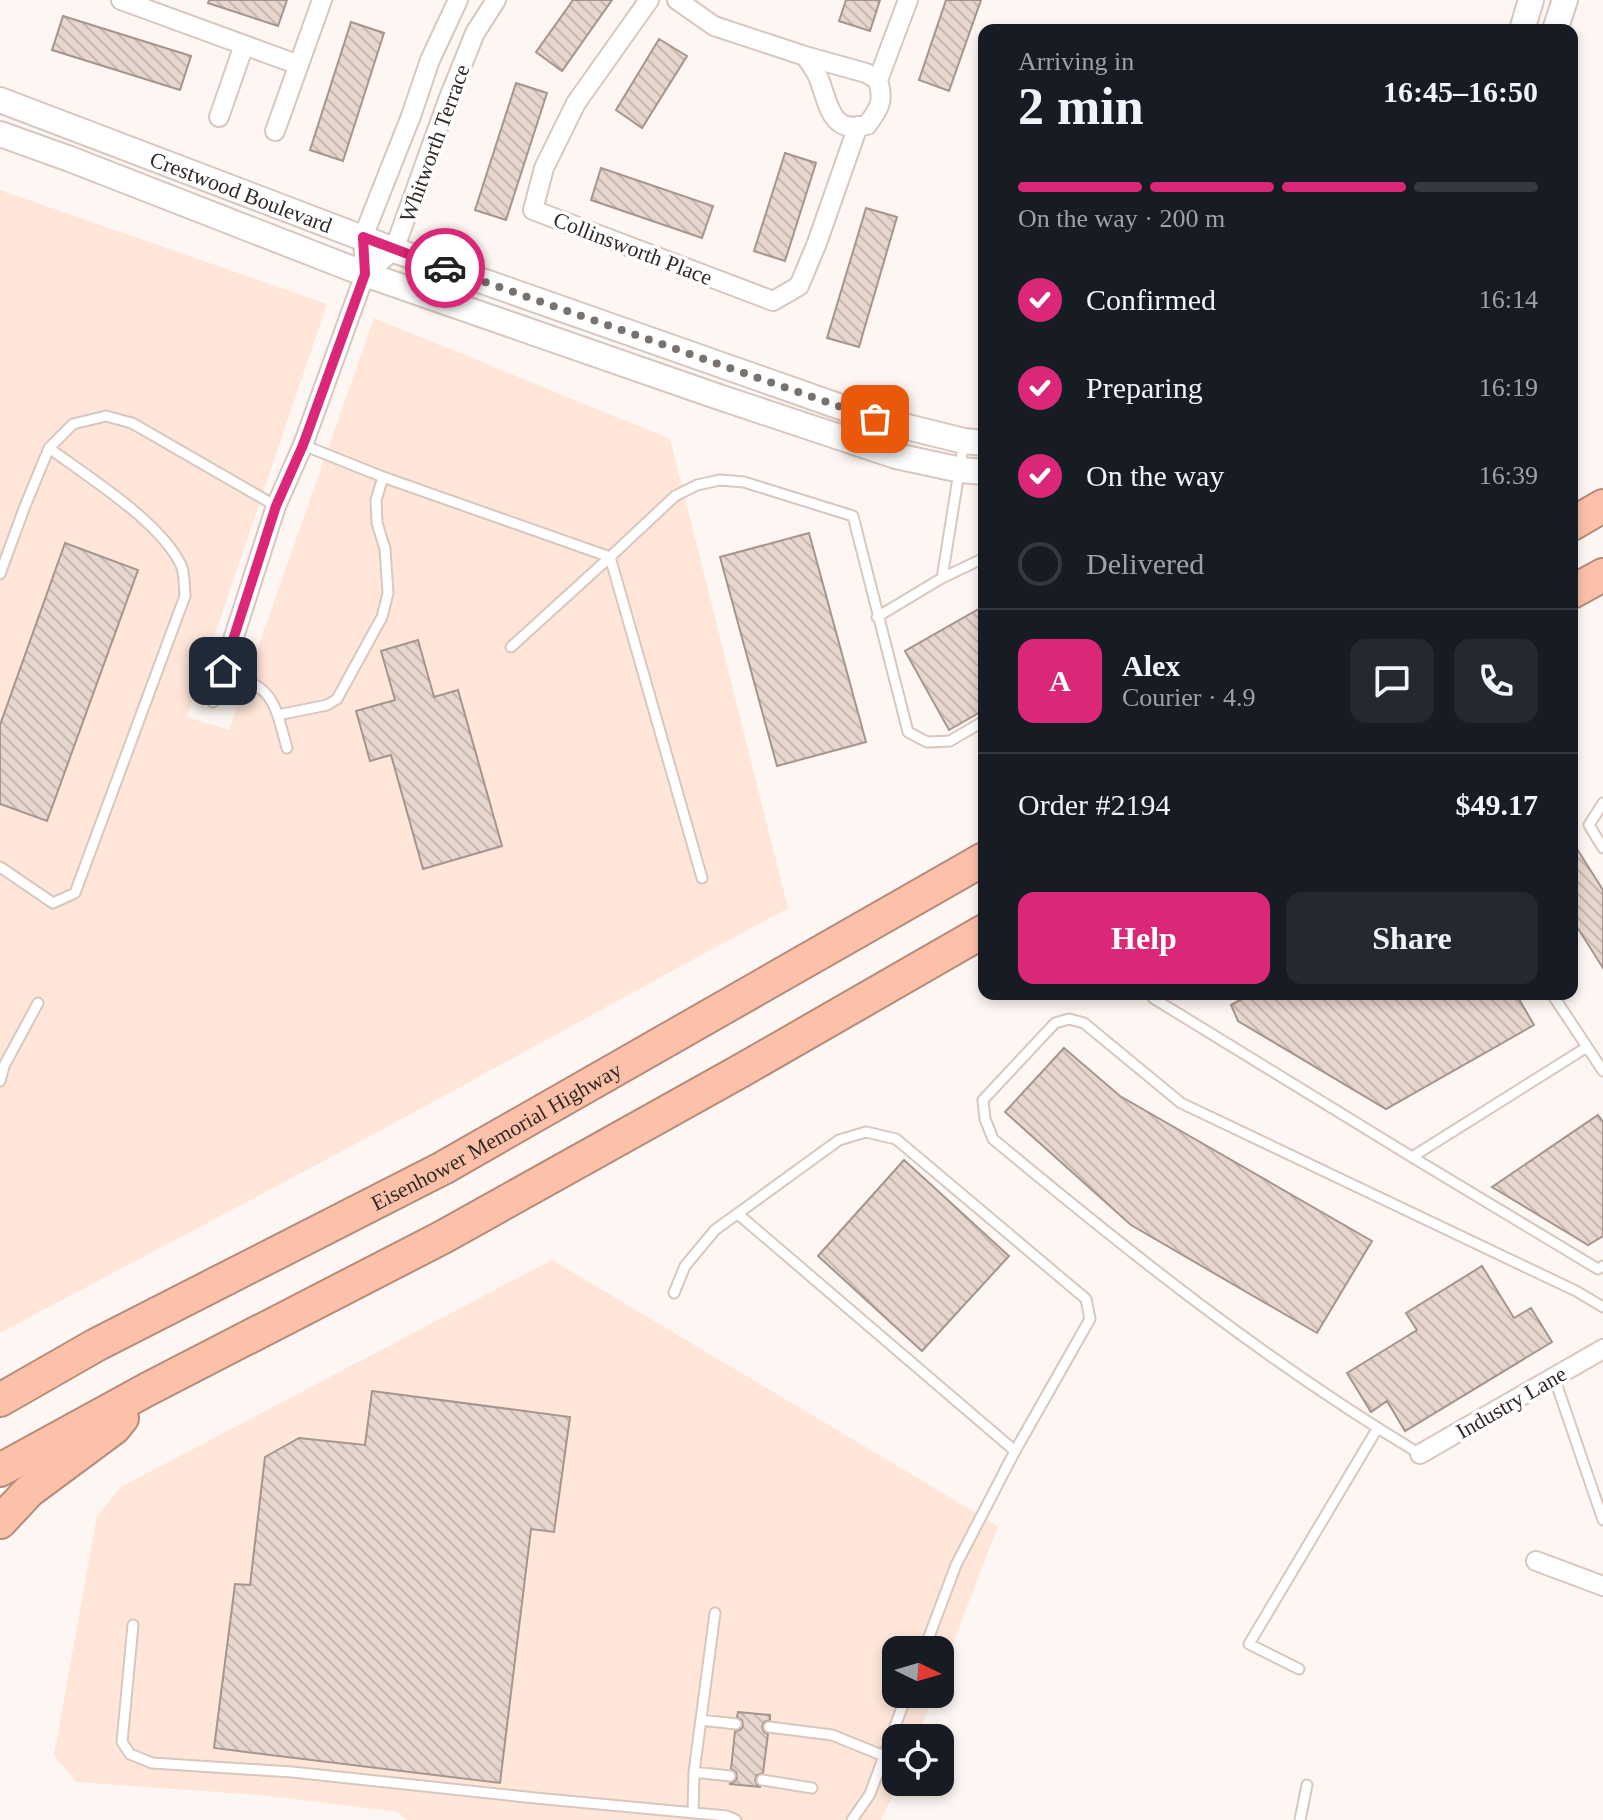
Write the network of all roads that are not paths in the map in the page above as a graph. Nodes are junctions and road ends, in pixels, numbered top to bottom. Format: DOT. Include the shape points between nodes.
graph roads {
  1 [pos="121,0"];
  2 [pos="322,0"];
  3 [pos="458,0"];
  4 [pos="496,0"];
  5 [pos="649,0"];
  6 [pos="677,0"];
  7 [pos="908,0"];
  8 [pos="1531,0"];
  9 [pos="1565,0"];
  10 [pos="1524,24"];
  11 [pos="1557,24"];
  12 [pos="244,45"];
  13 [pos="805,56"];
  14 [pos="299,65"];
  15 [pos="878,80"];
  16 [pos="0,100"];
  17 [pos="219,117"];
  18 [pos="858,126"];
  19 [pos="275,131"];
  20 [pos="0,134"];
  21 [pos="363,237"];
  22 [pos="394,250"];
  23 [pos="365,274"];
  24 [pos="974,442"];
  25 [pos="303,445"];
  26 [pos="49,448"];
  27 [pos="972,471"];
  28 [pos="383,477"];
  29 [pos="276,506"];
  30 [pos="1603,506"];
  31 [pos="1578,521"];
  32 [pos="610,557"];
  33 [pos="978,561"];
  34 [pos="0,574"];
  35 [pos="1603,575"];
  36 [pos="942,578"];
  37 [pos="1578,589"];
  38 [pos="877,617"];
  39 [pos="511,647"];
  40 [pos="223,671"];
  41 [pos="213,702"];
  42 [pos="278,715"];
  43 [pos="978,725"];
  44 [pos="287,748"];
  45 [pos="1603,803"];
  46 [pos="1603,848"];
  47 [pos="978,862"];
  48 [pos="0,867"];
  49 [pos="702,878"];
  50 [pos="978,934"];
  51 [pos="1156,1000"];
  52 [pos="1556,1000"];
  53 [pos="38,1003"];
  54 [pos="1587,1047"];
  55 [pos="1603,1071"];
  56 [pos="0,1081"];
  57 [pos="1412,1157"];
  58 [pos="738,1214"];
  59 [pos="1603,1266"];
  60 [pos="674,1293"];
  61 [pos="1603,1307"];
  62 [pos="96,1345"];
  63 [pos="1603,1349"];
  64 [pos="0,1377"];
  65 [pos="1554,1377"];
  66 [pos="148,1389"];
  67 [pos="0,1400"];
  68 [pos="1377,1429"];
  69 [pos="1015,1451"];
  70 [pos="1420,1454"];
  71 [pos="0,1470"];
  72 [pos="1603,1520"];
  73 [pos="0,1522"];
  74 [pos="1536,1561"];
  75 [pos="1603,1586"];
  76 [pos="715,1613"];
  77 [pos="133,1625"];
  78 [pos="929,1636"];
  79 [pos="1299,1669"];
  80 [pos="701,1720"];
  81 [pos="736,1724"];
  82 [pos="769,1727"];
  83 [pos="882,1755"];
  84 [pos="882,1761"];
  85 [pos="694,1772"];
  86 [pos="730,1776"];
  87 [pos="762,1780"];
  88 [pos="1307,1785"];
  89 [pos="812,1788"];
  90 [pos="693,1812"];
  91 [pos="736,1820"];
  92 [pos="852,1820"];
  93 [pos="1300,1820"];
  1 -- 12 [label="street"];
  2 -- 14 [label="street"];
  3 -- 21 [label="street, Whitworth Terrace"];
  4 -- 22 [label="street, Whitworth Terrace" via="475,33"];
  5 -- 18 [label="street, Collinsworth Place" via="576,103 544,168 533,210 773,301 799,286"];
  6 -- 13 [label="street" via="714,26"];
  7 -- 15 [label="street"];
  8 -- 10 [label="main road"];
  9 -- 11 [label="main road"];
  12 -- 14 [label="street"];
  12 -- 17 [label="street"];
  13 -- 15 [label="street"];
  13 -- 18 [label="street" via="834,118"];
  14 -- 19 [label="street"];
  15 -- 18 [label="street" via="878,110 867,125"];
  16 -- 21 [label="main road, Crestwood Boulevard"];
  20 -- 23 [label="main road, Crestwood Boulevard"];
  21 -- 22 [label="main road, Crestwood Boulevard"];
  21 -- 23 [label="street, Whitworth Terrace"];
  22 -- 23 [label="street, Whitworth Terrace"];
  22 -- 24 [label="main road, Crestwood Boulevard" via="875,419"];
  23 -- 25 [label="street"];
  23 -- 27 [label="main road, Crestwood Boulevard" via="896,456"];
  24 -- 27 [label="lane"];
  25 -- 28 [label="lane"];
  25 -- 29 [label="street"];
  26 -- 29 [label="lane" via="73,424 106,416 132,423"];
  26 -- 34 [label="lane"];
  26 -- 48 [label="lane" via="143,518 166,543 182,567 185,596 75,893 53,903"];
  27 -- 36 [label="lane"];
  28 -- 32 [label="lane"];
  28 -- 42 [label="lane" via="376,500 388,572 382,617 337,699"];
  29 -- 40 [label="street"];
  30 -- 31 [label="highway"];
  32 -- 38 [label="lane" via="675,496 720,480 744,482 853,516"];
  32 -- 39 [label="lane"];
  32 -- 49 [label="lane"];
  33 -- 36 [label="lane"];
  35 -- 37 [label="highway"];
  36 -- 38 [label="lane"];
  38 -- 43 [label="lane" via="908,732 927,742 950,741"];
  40 -- 41 [label="lane"];
  40 -- 42 [label="lane" via="262,688"];
  42 -- 44 [label="lane"];
  45 -- 46 [label="lane" via="1589,825"];
  47 -- 62 [label="highway, Eisenhower Memorial Highway" via="443,1168"];
  50 -- 66 [label="highway" via="443,1237"];
  51 -- 57 [label="lane"];
  52 -- 54 [label="lane"];
  53 -- 56 [label="lane"];
  54 -- 55 [label="lane"];
  54 -- 57 [label="lane"];
  57 -- 59 [label="lane" via="1598,1269"];
  58 -- 60 [label="lane" via="715,1230 685,1266"];
  58 -- 69 [label="lane"];
  58 -- 69 [label="lane" via="839,1140 866,1132 896,1139 1086,1299 1090,1319"];
  61 -- 68 [label="lane" via="1181,1103 1084,1023 1055,1023 983,1100 993,1139 1252,1344"];
  62 -- 64 [label="highway"];
  62 -- 67 [label="highway, Eisenhower Memorial Highway"];
  63 -- 65 [label="street, Industry Lane"];
  65 -- 70 [label="street, Industry Lane"];
  65 -- 72 [label="lane"];
  66 -- 71 [label="highway"];
  66 -- 73 [label="highway" via="114,1428 29,1491"];
  68 -- 70 [label="lane"];
  68 -- 79 [label="lane" via="1249,1644"];
  69 -- 78 [label="lane" via="956,1565"];
  74 -- 75 [label="street"];
  76 -- 80 [label="lane"];
  77 -- 90 [label="lane" via="122,1742 130,1754 152,1763"];
  80 -- 81 [label="lane"];
  80 -- 85 [label="lane"];
  82 -- 83 [label="lane" via="832,1735"];
  84 -- 92 [label="lane" via="870,1794"];
  85 -- 86 [label="lane"];
  85 -- 90 [label="lane"];
  87 -- 89 [label="lane"];
  88 -- 93 [label="lane"];
  90 -- 91 [label="lane"];
}
